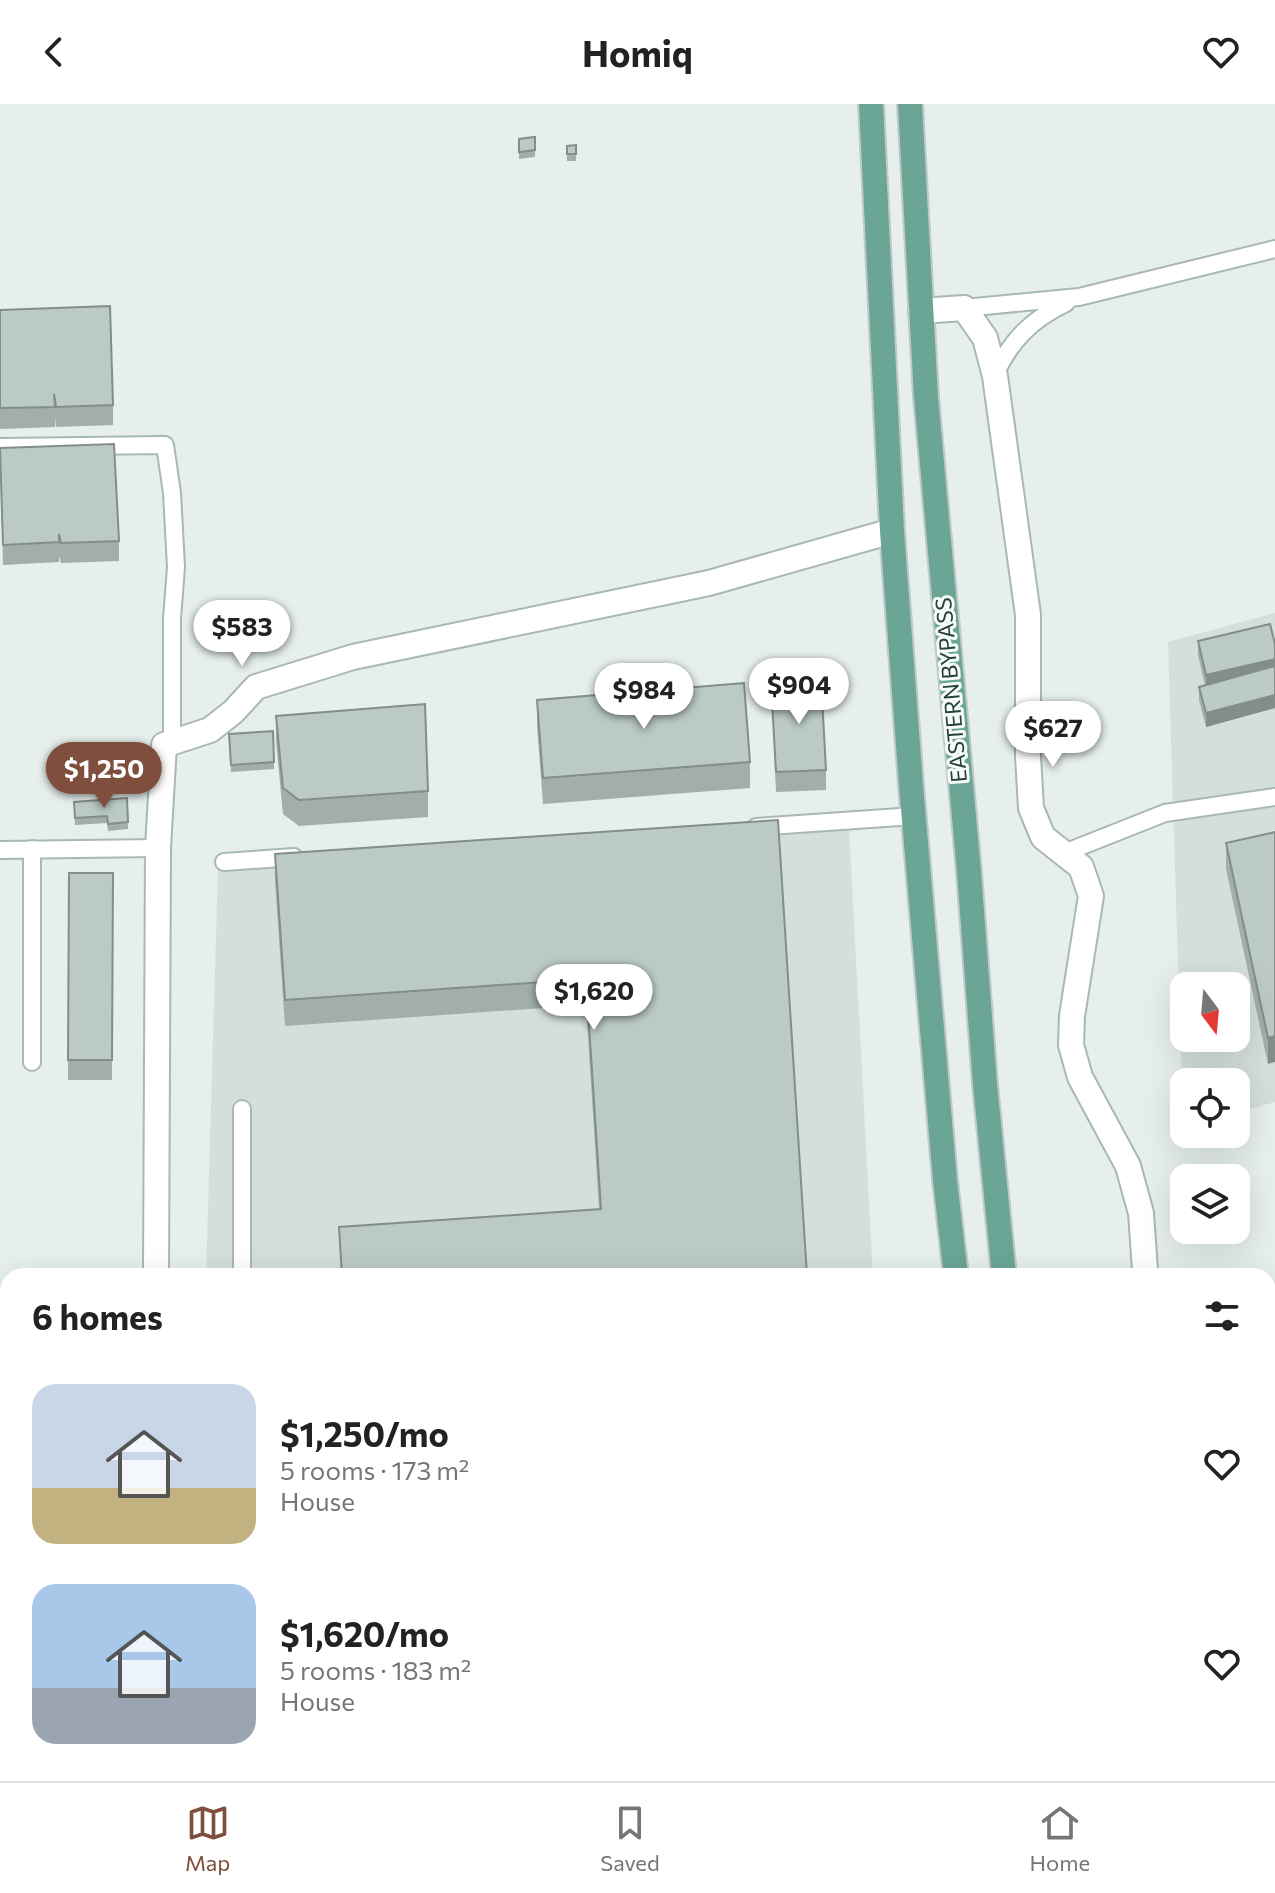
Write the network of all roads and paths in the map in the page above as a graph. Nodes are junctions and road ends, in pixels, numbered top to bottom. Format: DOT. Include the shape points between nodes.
graph roads {
  1 [pos="871,104"];
  2 [pos="910,104"];
  3 [pos="1275,249"];
  4 [pos="1079,297"];
  5 [pos="964,308"];
  6 [pos="921,311"];
  7 [pos="995,376"];
  8 [pos="0,447"];
  9 [pos="892,531"];
  10 [pos="164,745"];
  11 [pos="1275,797"];
  12 [pos="914,816"];
  13 [pos="742,827"];
  14 [pos="158,848"];
  15 [pos="32,849"];
  16 [pos="0,850"];
  17 [pos="1064,853"];
  18 [pos="318,856"];
  19 [pos="224,862"];
  20 [pos="32,1062"];
  21 [pos="242,1109"];
  22 [pos="156,1268"];
  23 [pos="242,1268"];
  24 [pos="955,1268"];
  25 [pos="1003,1268"];
  26 [pos="1145,1268"];
  1 -- 9 [label="main road, EASTERN BYPASS"];
  2 -- 6 [label="main road, EASTERN BYPASS"];
  3 -- 4 [label="lane"];
  4 -- 5 [label="lane"];
  4 -- 7 [label="lane" via="1047,312 1019,334"];
  5 -- 6 [label="street"];
  5 -- 7 [label="street" via="985,338"];
  6 -- 25 [label="main road, EASTERN BYPASS"];
  7 -- 17 [label="street" via="1028,615 1031,808 1043,837"];
  8 -- 10 [label="lane" via="165,445 176,567 172,735"];
  9 -- 10 [label="street" via="709,583 353,657 256,687 210,730"];
  9 -- 12 [label="main road, EASTERN BYPASS"];
  10 -- 14 [label="street"];
  11 -- 17 [label="lane" via="1165,813"];
  12 -- 13 [label="lane"];
  12 -- 24 [label="main road, EASTERN BYPASS"];
  14 -- 15 [label="lane"];
  14 -- 22 [label="street"];
  15 -- 16 [label="lane"];
  15 -- 20 [label="lane"];
  17 -- 26 [label="street" via="1081,867 1091,896 1071,1045 1080,1077 1128,1166 1141,1213"];
  18 -- 19 [label="lane"];
  21 -- 23 [label="lane"];
}
